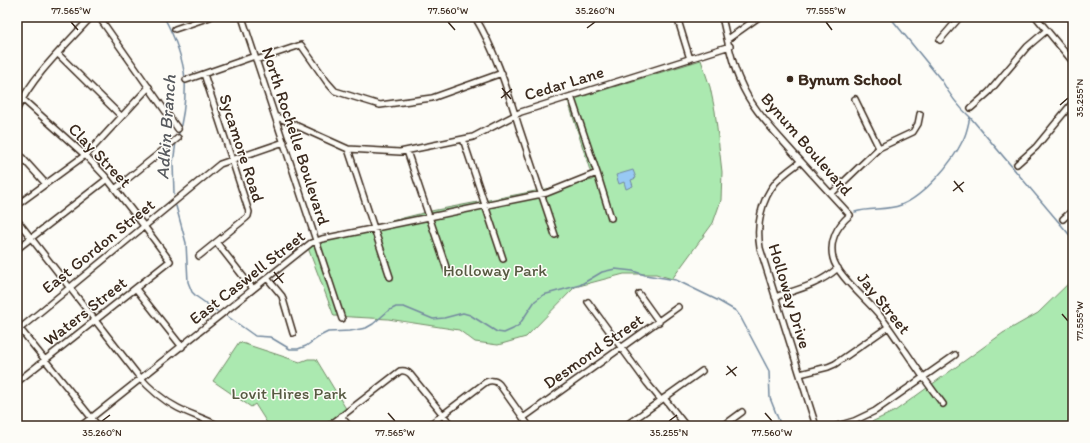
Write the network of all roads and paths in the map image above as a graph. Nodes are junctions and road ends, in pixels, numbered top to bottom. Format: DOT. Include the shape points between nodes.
graph roads {
  1 [pos="91,17"];
  2 [pos="99,17"];
  3 [pos="210,17"];
  4 [pos="242,17"];
  5 [pos="475,17"];
  6 [pos="677,17"];
  7 [pos="722,17"];
  8 [pos="759,17"];
  9 [pos="960,17"];
  10 [pos="1036,17"];
  11 [pos="175,29"];
  12 [pos="1047,30"];
  13 [pos="728,39"];
  14 [pos="940,40"];
  15 [pos="730,46"];
  16 [pos="58,54"];
  17 [pos="256,58"];
  18 [pos="690,59"];
  19 [pos="1073,62"];
  20 [pos="502,73"];
  21 [pos="204,74"];
  22 [pos="186,80"];
  23 [pos="148,87"];
  24 [pos="17,94"];
  25 [pos="571,96"];
  26 [pos="22,98"];
  27 [pos="855,99"];
  28 [pos="1073,102"];
  29 [pos="971,108"];
  30 [pos="17,109"];
  31 [pos="920,114"];
  32 [pos="516,115"];
  33 [pos="122,116"];
  34 [pos="275,116"];
  35 [pos="178,129"];
  36 [pos="178,138"];
  37 [pos="463,139"];
  38 [pos="284,142"];
  39 [pos="880,148"];
  40 [pos="348,149"];
  41 [pos="407,151"];
  42 [pos="17,152"];
  43 [pos="85,155"];
  44 [pos="232,160"];
  45 [pos="800,162"];
  46 [pos="1017,164"];
  47 [pos="597,173"];
  48 [pos="107,179"];
  49 [pos="46,184"];
  50 [pos="115,189"];
  51 [pos="542,194"];
  52 [pos="831,194"];
  53 [pos="17,205"];
  54 [pos="486,206"];
  55 [pos="1073,210"];
  56 [pos="850,215"];
  57 [pos="430,217"];
  58 [pos="611,218"];
  59 [pos="1063,219"];
  60 [pos="17,220"];
  61 [pos="144,226"];
  62 [pos="374,228"];
  63 [pos="555,235"];
  64 [pos="31,239"];
  65 [pos="316,241"];
  66 [pos="217,243"];
  67 [pos="17,249"];
  68 [pos="199,256"];
  69 [pos="503,259"];
  70 [pos="170,261"];
  71 [pos="838,268"];
  72 [pos="448,273"];
  73 [pos="390,277"];
  74 [pos="267,278"];
  75 [pos="69,287"];
  76 [pos="136,288"];
  77 [pos="253,289"];
  78 [pos="639,294"];
  79 [pos="775,297"];
  80 [pos="588,302"];
  81 [pos="678,307"];
  82 [pos="342,319"];
  83 [pos="95,321"];
  84 [pos="659,322"];
  85 [pos="888,327"];
  86 [pos="18,328"];
  87 [pos="293,333"];
  88 [pos="182,346"];
  89 [pos="621,348"];
  90 [pos="954,355"];
  91 [pos="46,360"];
  92 [pos="702,371"];
  93 [pos="800,374"];
  94 [pos="923,377"];
  95 [pos="141,379"];
  96 [pos="17,382"];
  97 [pos="663,399"];
  98 [pos="943,404"];
  99 [pos="742,412"];
  100 [pos="443,415"];
  101 [pos="342,416"];
  102 [pos="92,418"];
  103 [pos="523,418"];
  104 [pos="208,421"];
  105 [pos="81,426"];
  106 [pos="98,426"];
  107 [pos="204,426"];
  108 [pos="219,426"];
  109 [pos="329,426"];
  110 [pos="349,426"];
  111 [pos="428,426"];
  112 [pos="452,426"];
  113 [pos="529,426"];
  114 [pos="625,426"];
  115 [pos="686,426"];
  116 [pos="723,426"];
  117 [pos="816,426"];
  118 [pos="837,426"];
  1 -- 16 [label="street"];
  2 -- 23 [label="street"];
  3 -- 11 [label="street"];
  4 -- 17 [label="street, North Rochelle Boulevard"];
  5 -- 20 [label="street" via="484,31"];
  6 -- 18 [label="street"];
  7 -- 13 [label="street"];
  8 -- 13 [label="street"];
  9 -- 14 [label="street"];
  10 -- 12 [label="street"];
  12 -- 19 [label="street"];
  12 -- 29 [label="street" via="1027,47 990,92"];
  13 -- 15 [label="street"];
  15 -- 18 [label="street, Cedar Lane"];
  15 -- 45 [label="street, Bynum Boulevard" via="735,69 745,92"];
  16 -- 26 [label="street" via="33,81"];
  16 -- 33 [label="street"];
  17 -- 20 [label="street" via="301,45 335,91 380,105 432,98"];
  17 -- 21 [label="street"];
  17 -- 34 [label="street, North Rochelle Boulevard"];
  18 -- 25 [label="street, Cedar Lane"];
  20 -- 32 [label="street"];
  21 -- 22 [label="street"];
  21 -- 44 [label="street, Sycamore Road"];
  23 -- 33 [label="street"];
  23 -- 35 [label="street"];
  24 -- 26 [label="street, Clay Street"];
  25 -- 32 [label="street, Cedar Lane"];
  25 -- 47 [label="street"];
  26 -- 30 [label="street"];
  26 -- 43 [label="street, Clay Street"];
  27 -- 39 [label="street"];
  28 -- 46 [label="street" via="1036,147"];
  31 -- 39 [label="street" via="913,132"];
  32 -- 37 [label="street, Cedar Lane" via="473,137"];
  32 -- 51 [label="street"];
  33 -- 43 [label="street"];
  34 -- 38 [label="street, North Rochelle Boulevard"];
  34 -- 40 [label="street, Cedar Lane"];
  36 -- 50 [label="street"];
  37 -- 41 [label="street, Cedar Lane"];
  37 -- 54 [label="street"];
  38 -- 44 [label="street, East Gordon Street"];
  38 -- 65 [label="street, North Rochelle Boulevard"];
  39 -- 52 [label="street"];
  40 -- 41 [label="street, Cedar Lane"];
  40 -- 62 [label="street"];
  41 -- 57 [label="street"];
  42 -- 49 [label="street"];
  43 -- 48 [label="street, Clay Street"];
  43 -- 49 [label="street"];
  44 -- 61 [label="street, East Gordon Street" via="220,164"];
  44 -- 66 [label="street, Sycamore Road" via="249,212 246,218"];
  45 -- 52 [label="street, Bynum Boulevard"];
  45 -- 79 [label="street, Holloway Drive" via="774,185 766,198 760,217 758,238"];
  47 -- 51 [label="street, East Caswell Street"];
  47 -- 58 [label="street"];
  48 -- 50 [label="street, Clay Street"];
  48 -- 64 [label="street"];
  49 -- 53 [label="street"];
  50 -- 61 [label="street, Clay Street"];
  51 -- 54 [label="street, East Caswell Street"];
  51 -- 63 [label="street"];
  52 -- 56 [label="street, Bynum Boulevard"];
  54 -- 57 [label="street, East Caswell Street"];
  54 -- 69 [label="street"];
  55 -- 59 [label="street"];
  56 -- 71 [label="street, Jay Street" via="842,221 834,238 832,254"];
  57 -- 62 [label="street, East Caswell Street"];
  57 -- 72 [label="street"];
  60 -- 64 [label="street"];
  61 -- 70 [label="street, Clay Street"];
  61 -- 75 [label="street, East Gordon Street"];
  62 -- 65 [label="street, East Caswell Street"];
  62 -- 73 [label="street"];
  64 -- 67 [label="street"];
  64 -- 75 [label="street"];
  65 -- 74 [label="street, East Caswell Street"];
  65 -- 82 [label="street, North Rochelle Boulevard"];
  66 -- 68 [label="street, Sycamore Road"];
  66 -- 77 [label="street"];
  70 -- 76 [label="street, Waters Street"];
  71 -- 79 [label="street" via="816,283"];
  71 -- 85 [label="street, Jay Street"];
  74 -- 77 [label="street, East Caswell Street"];
  74 -- 87 [label="street" via="282,296"];
  75 -- 83 [label="street"];
  75 -- 86 [label="street, East Gordon Street"];
  76 -- 83 [label="street, Waters Street"];
  76 -- 88 [label="street"];
  77 -- 88 [label="street, East Caswell Street"];
  78 -- 84 [label="street"];
  79 -- 93 [label="street, Holloway Drive"];
  80 -- 89 [label="street"];
  81 -- 84 [label="street, Desmond Street"];
  83 -- 91 [label="street, Waters Street"];
  83 -- 95 [label="street"];
  84 -- 89 [label="street, Desmond Street"];
  85 -- 93 [label="street" via="835,364"];
  85 -- 94 [label="street, Jay Street"];
  86 -- 91 [label="street"];
  88 -- 95 [label="street, East Caswell Street"];
  89 -- 97 [label="street" via="647,383"];
  89 -- 103 [label="street, Desmond Street"];
  90 -- 94 [label="street"];
  91 -- 96 [label="street, Waters Street"];
  91 -- 102 [label="street"];
  92 -- 97 [label="street"];
  93 -- 117 [label="street, Holloway Drive"];
  94 -- 98 [label="street, Jay Street"];
  94 -- 118 [label="street" via="875,411"];
  95 -- 102 [label="street, East Caswell Street"];
  95 -- 104 [label="street" via="168,402"];
  97 -- 114 [label="street"];
  97 -- 115 [label="street"];
  99 -- 116 [label="street"];
  100 -- 101 [label="street" via="407,371 403,370"];
  100 -- 103 [label="street" via="491,380 499,384"];
  100 -- 111 [label="street"];
  100 -- 112 [label="street"];
  101 -- 109 [label="street"];
  101 -- 110 [label="street"];
  102 -- 105 [label="street, East Caswell Street"];
  102 -- 106 [label="street"];
  103 -- 113 [label="street"];
  104 -- 107 [label="street"];
  104 -- 108 [label="street"];
}
